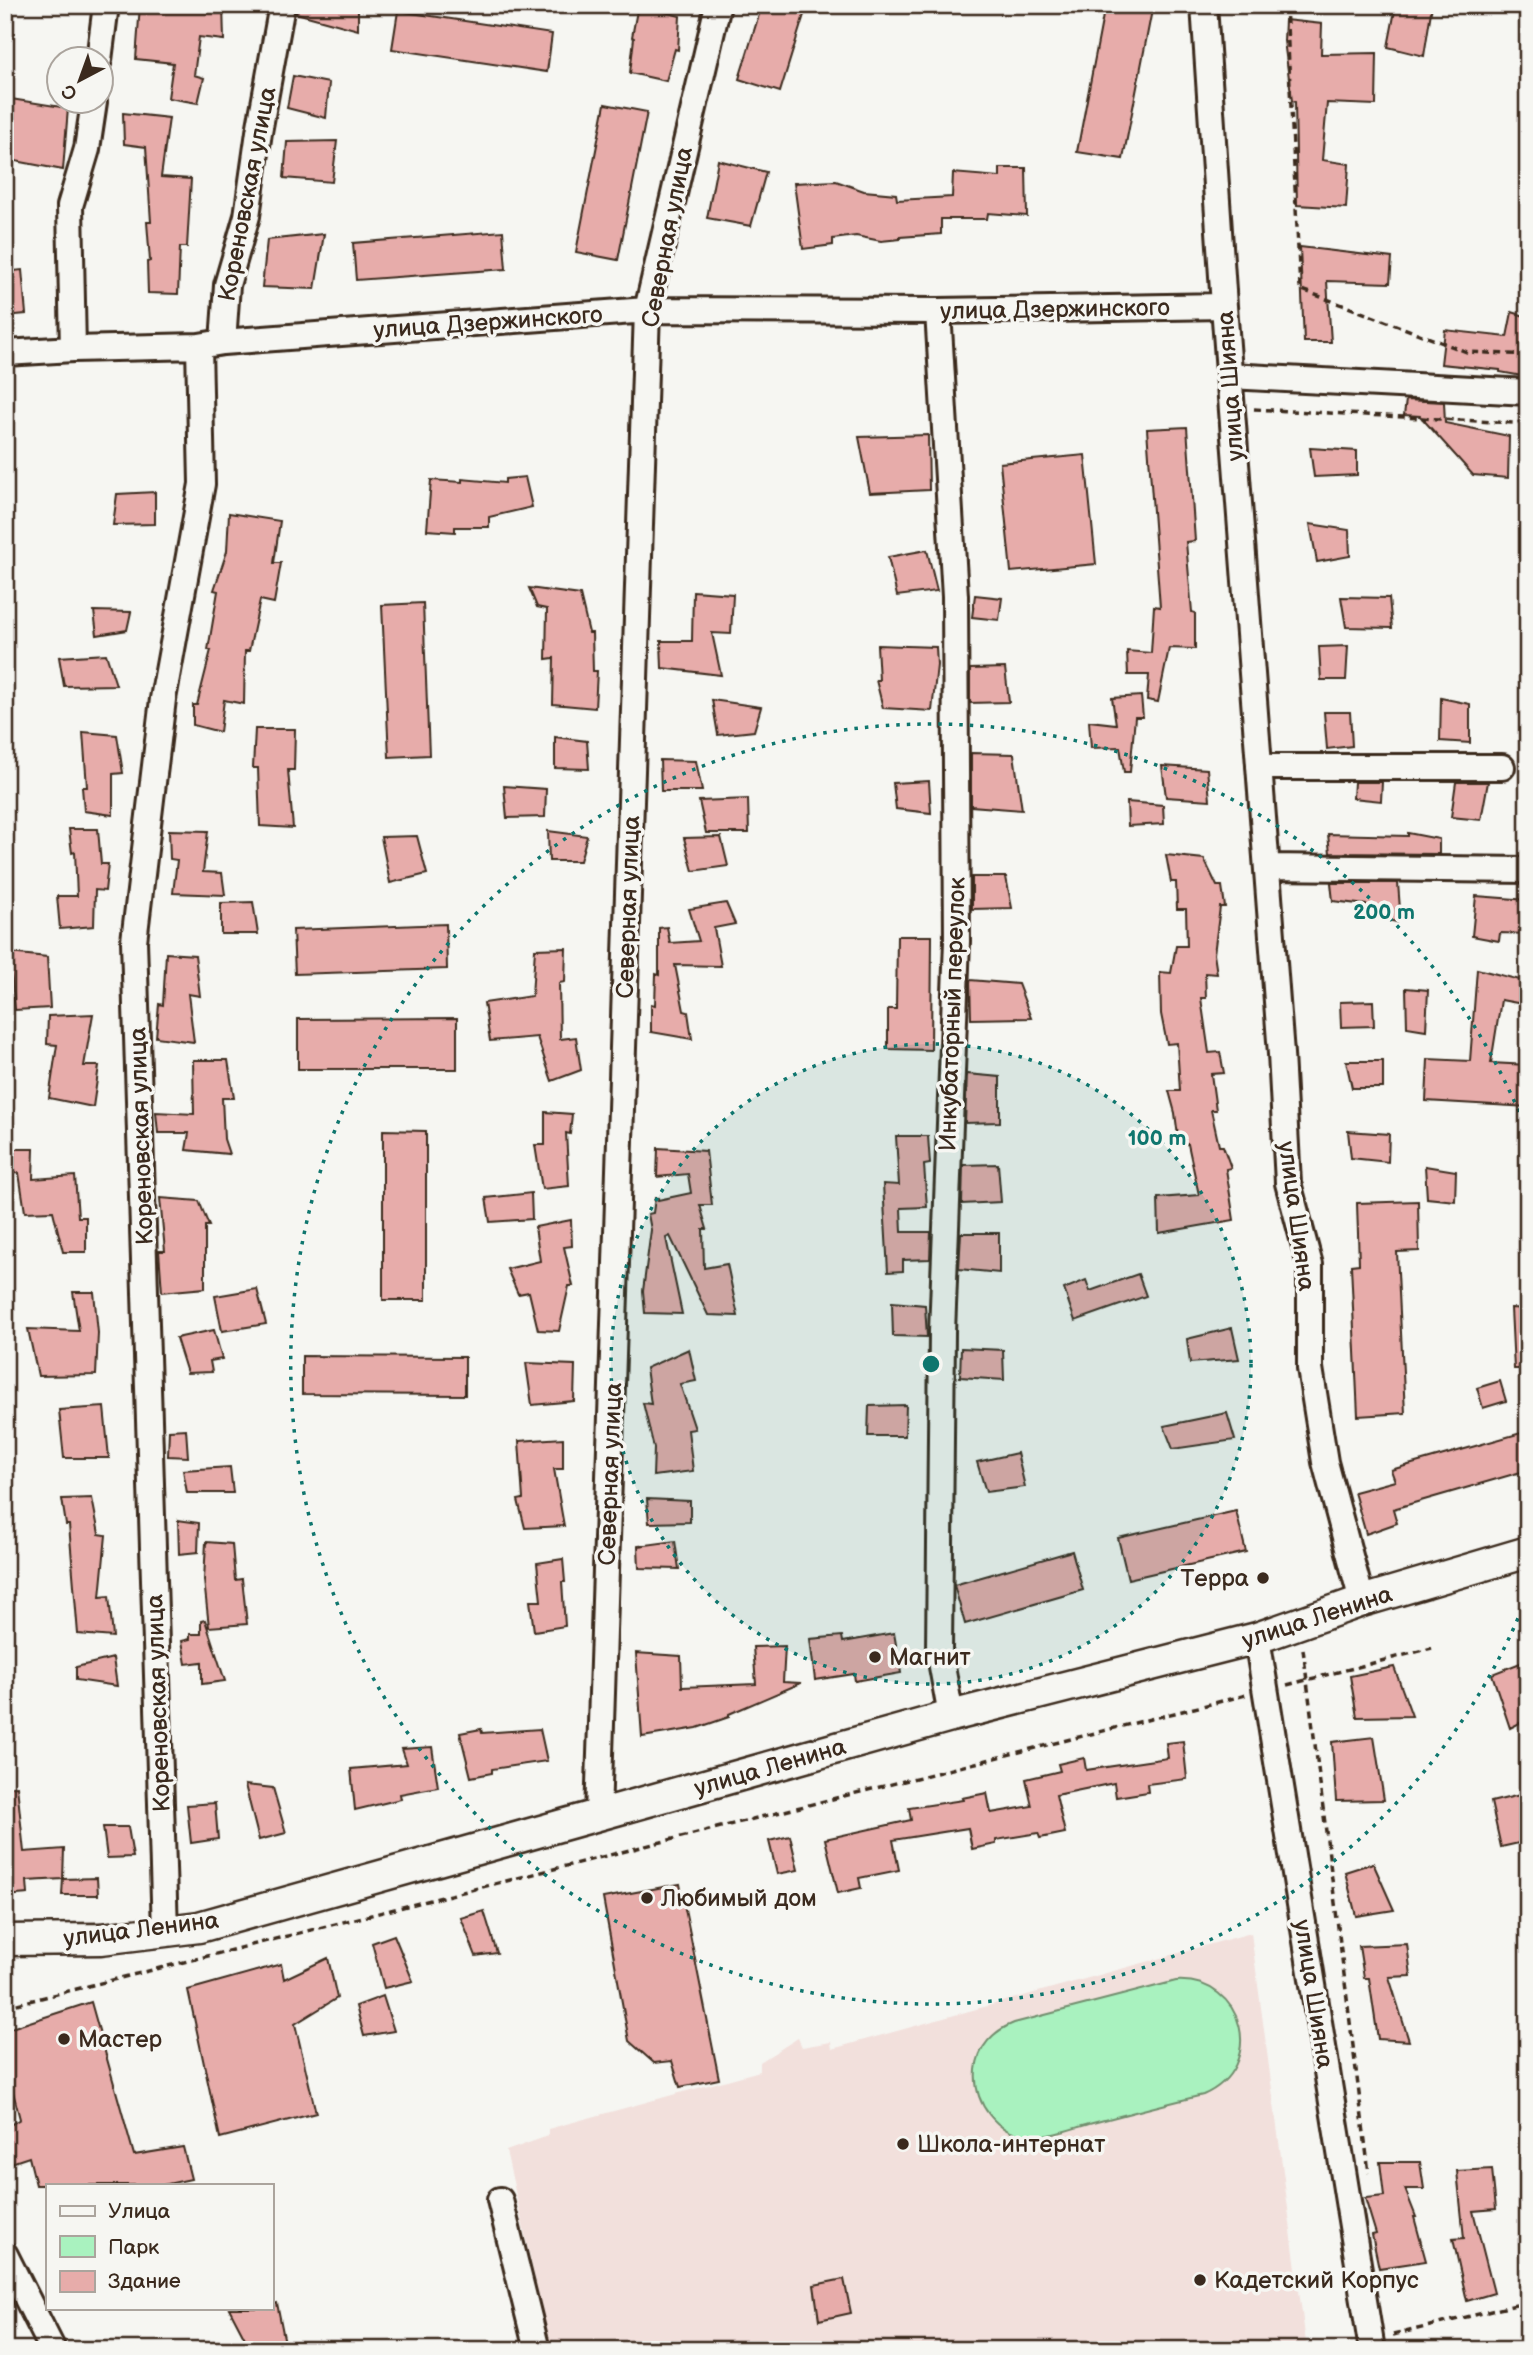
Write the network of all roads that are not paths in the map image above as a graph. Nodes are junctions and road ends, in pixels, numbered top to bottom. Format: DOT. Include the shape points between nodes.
graph roads {
  1 [pos="106,5"];
  2 [pos="282,5"];
  3 [pos="718,5"];
  4 [pos="1204,5"];
  5 [pos="101,46"];
  6 [pos="92,116"];
  7 [pos="1224,306"];
  8 [pos="647,310"];
  9 [pos="938,311"];
  10 [pos="211,344"];
  11 [pos="73,349"];
  12 [pos="5,353"];
  13 [pos="1230,376"];
  14 [pos="1528,392"];
  15 [pos="1259,767"];
  16 [pos="1502,767"];
  17 [pos="1267,867"];
  18 [pos="1528,870"];
  19 [pos="1528,1552"];
  20 [pos="1362,1601"];
  21 [pos="1257,1638"];
  22 [pos="951,1716"];
  23 [pos="598,1816"];
  24 [pos="165,1931"];
  25 [pos="5,1940"];
  26 [pos="500,2200"];
  27 [pos="5,2255"];
  28 [pos="1380,2343"];
  29 [pos="53,2350"];
  30 [pos="537,2350"];
  1 -- 5 [label="street"];
  2 -- 10 [label="street, Кореновская улица" via="247,216"];
  3 -- 8 [label="street, Северная улица"];
  4 -- 7 [label="street, улица Шияна"];
  6 -- 11 [label="street" via="69,206"];
  7 -- 9 [label="street, улица Дзержинского"];
  7 -- 13 [label="street, улица Шияна"];
  8 -- 9 [label="street, улица Дзержинского"];
  8 -- 10 [label="street, улица Дзержинского"];
  8 -- 23 [label="street, Северная улица"];
  9 -- 22 [label="street, Инкубаторный переулок" via="955,596 957,941 942,1332 939,1650"];
  10 -- 11 [label="street, улица Дзержинского"];
  10 -- 24 [label="street, Кореновская улица" via="202,484 163,699 134,941"];
  11 -- 12 [label="street, улица Дзержинского"];
  13 -- 14 [label="street"];
  13 -- 15 [label="street, улица Шияна"];
  15 -- 16 [label="street"];
  15 -- 17 [label="street, улица Шияна"];
  17 -- 18 [label="street"];
  17 -- 20 [label="street, улица Шияна" via="1288,1184 1310,1265 1310,1368 1325,1462"];
  19 -- 20 [label="main road, улица Ленина"];
  20 -- 21 [label="main road, улица Ленина"];
  21 -- 22 [label="main road, улица Ленина"];
  21 -- 28 [label="street, улица Шияна"];
  22 -- 23 [label="main road, улица Ленина"];
  23 -- 24 [label="main road, улица Ленина" via="198,1927"];
  24 -- 25 [label="main road, улица Ленина" via="102,1939"];
  26 -- 30 [label="street"];
  27 -- 29 [label="street"];
}
